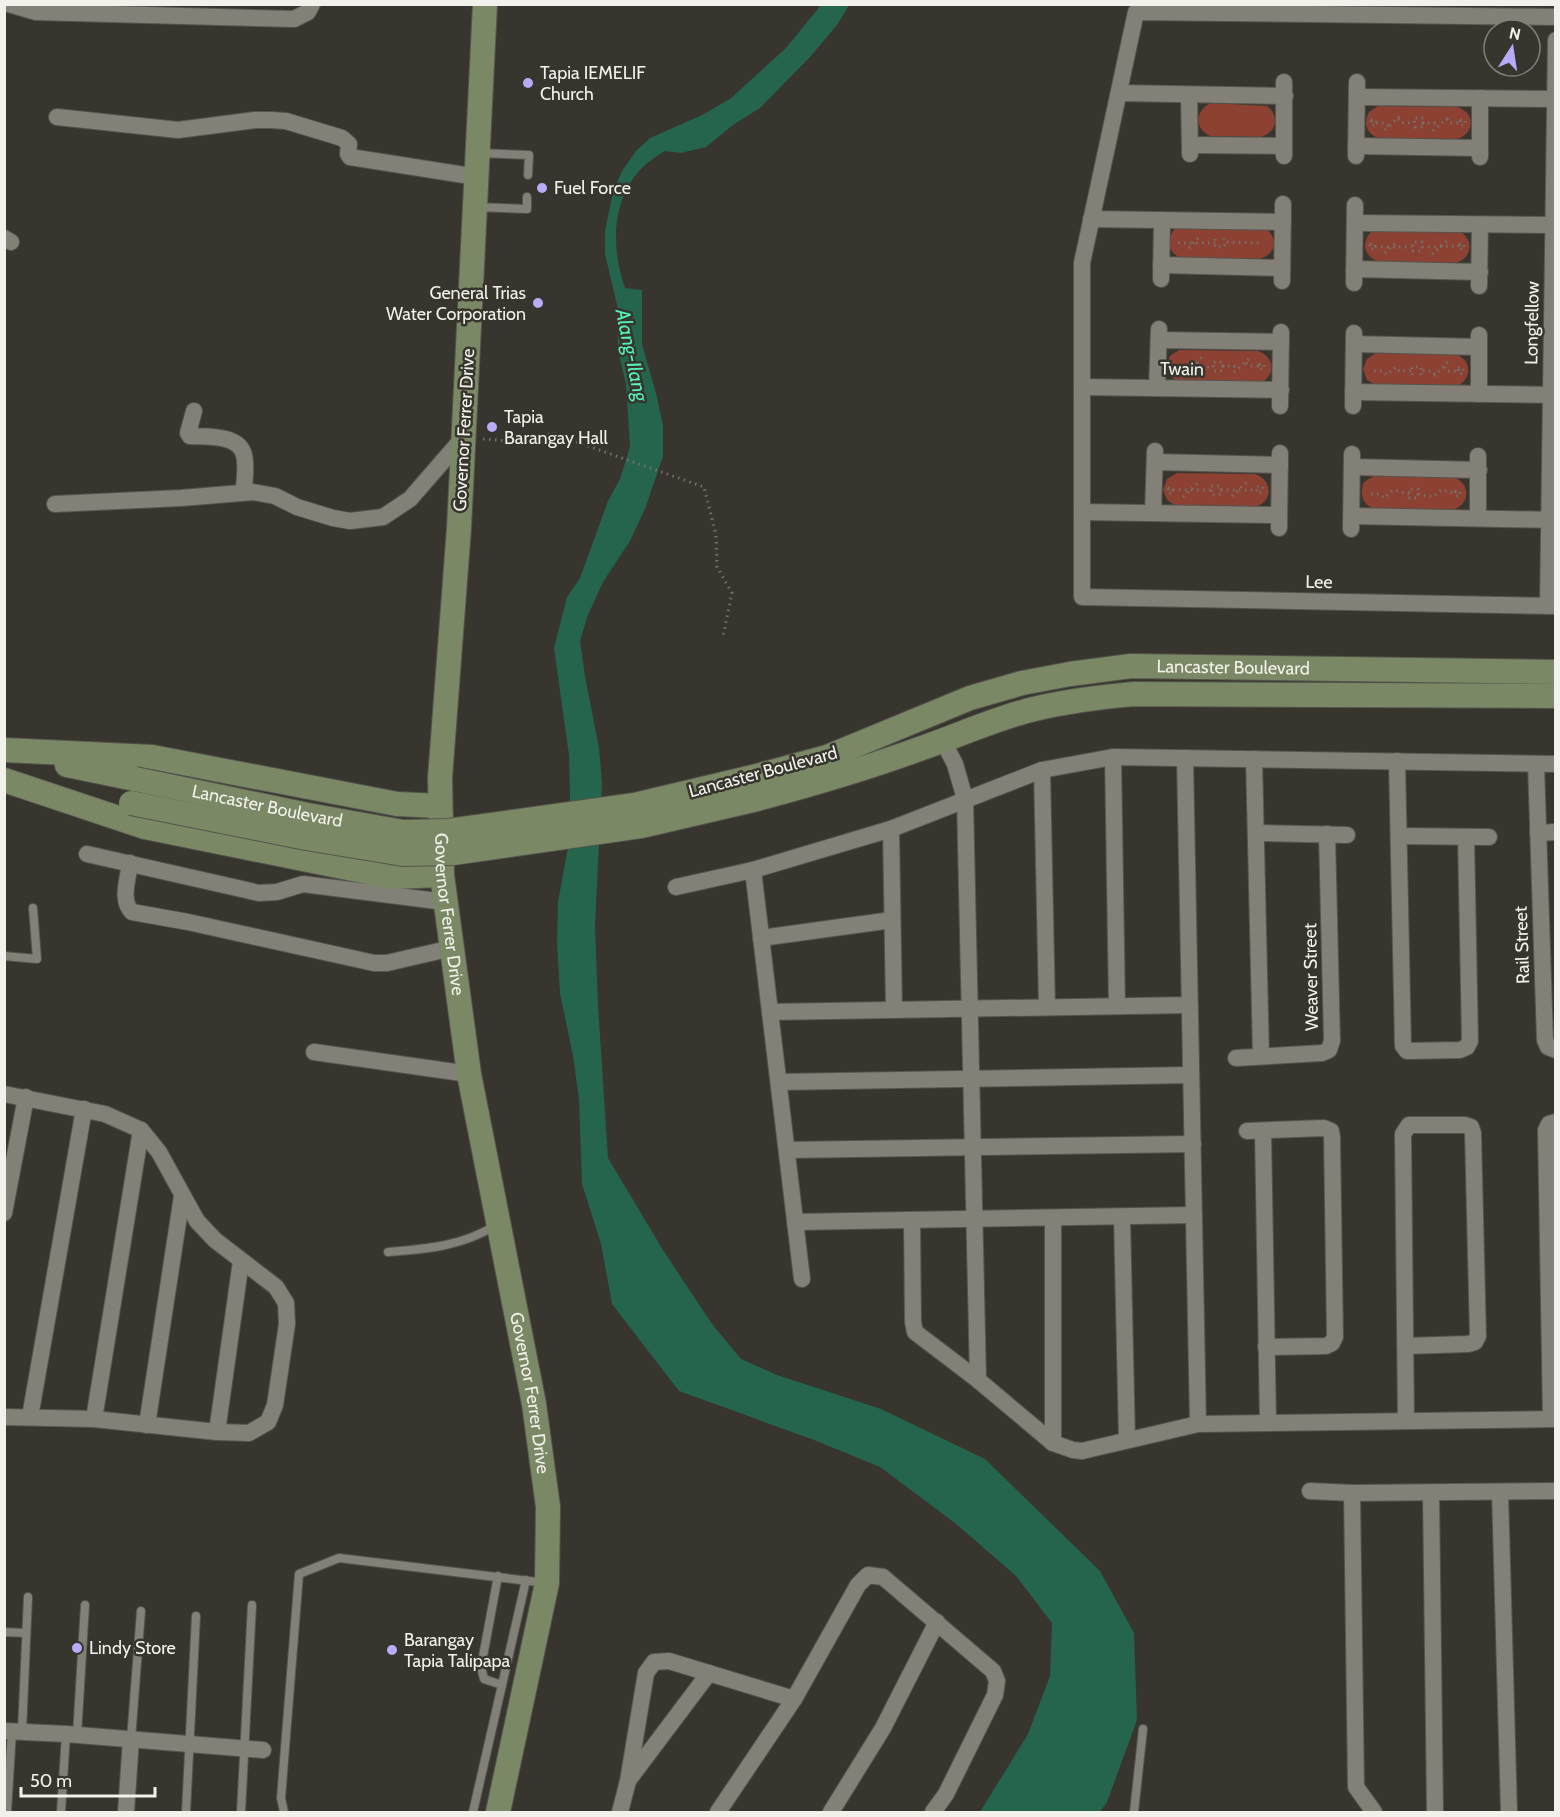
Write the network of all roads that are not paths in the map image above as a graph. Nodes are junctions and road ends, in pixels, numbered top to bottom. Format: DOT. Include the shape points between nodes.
graph roads {
  1 [pos="9,4"];
  2 [pos="312,4"];
  3 [pos="485,4"];
  4 [pos="1556,17"];
  5 [pos="1556,40"];
  6 [pos="1119,93"];
  7 [pos="1189,95"];
  8 [pos="1472,98"];
  9 [pos="1555,99"];
  10 [pos="57,117"];
  11 [pos="478,153"];
  12 [pos="528,175"];
  13 [pos="477,177"];
  14 [pos="527,197"];
  15 [pos="1283,204"];
  16 [pos="1355,205"];
  17 [pos="475,207"];
  18 [pos="1091,219"];
  19 [pos="1162,220"];
  20 [pos="1283,222"];
  21 [pos="1355,223"];
  22 [pos="1471,225"];
  23 [pos="1554,225"];
  24 [pos="1082,387"];
  25 [pos="1164,388"];
  26 [pos="1479,394"];
  27 [pos="1553,395"];
  28 [pos="194,411"];
  29 [pos="463,438"];
  30 [pos="244,492"];
  31 [pos="55,504"];
  32 [pos="1082,512"];
  33 [pos="1161,513"];
  34 [pos="1478,518"];
  35 [pos="1552,520"];
  36 [pos="1552,606"];
  37 [pos="1556,672"];
  38 [pos="1556,696"];
  39 [pos="943,741"];
  40 [pos="4,751"];
  41 [pos="1113,757"];
  42 [pos="1185,758"];
  43 [pos="1254,759"];
  44 [pos="1397,761"];
  45 [pos="1536,764"];
  46 [pos="1556,764"];
  47 [pos="1042,770"];
  48 [pos="4,779"];
  49 [pos="755,788"];
  50 [pos="965,799"];
  51 [pos="440,806"];
  52 [pos="891,829"];
  53 [pos="1556,832"];
  54 [pos="1257,833"];
  55 [pos="1538,833"];
  56 [pos="1327,834"];
  57 [pos="1347,834"];
  58 [pos="1399,836"];
  59 [pos="1466,837"];
  60 [pos="1489,837"];
  61 [pos="87,854"];
  62 [pos="130,863"];
  63 [pos="753,870"];
  64 [pos="442,875"];
  65 [pos="676,887"];
  66 [pos="445,902"];
  67 [pos="33,908"];
  68 [pos="892,920"];
  69 [pos="761,938"];
  70 [pos="452,948"];
  71 [pos="4,956"];
  72 [pos="1190,1005"];
  73 [pos="1116,1006"];
  74 [pos="1047,1007"];
  75 [pos="970,1008"];
  76 [pos="894,1010"];
  77 [pos="770,1012"];
  78 [pos="1556,1050"];
  79 [pos="314,1052"];
  80 [pos="1261,1056"];
  81 [pos="1236,1058"];
  82 [pos="470,1074"];
  83 [pos="1191,1075"];
  84 [pos="971,1079"];
  85 [pos="779,1082"];
  86 [pos="4,1094"];
  87 [pos="26,1097"];
  88 [pos="84,1109"];
  89 [pos="1556,1122"];
  90 [pos="141,1130"];
  91 [pos="1192,1144"];
  92 [pos="973,1148"];
  93 [pos="787,1150"];
  94 [pos="182,1196"];
  95 [pos="4,1213"];
  96 [pos="1194,1215"];
  97 [pos="1122,1217"];
  98 [pos="1053,1218"];
  99 [pos="975,1219"];
  100 [pos="912,1220"];
  101 [pos="795,1222"];
  102 [pos="498,1224"];
  103 [pos="388,1252"];
  104 [pos="241,1261"];
  105 [pos="802,1279"];
  106 [pos="1553,1341"];
  107 [pos="1405,1346"];
  108 [pos="1266,1347"];
  109 [pos="978,1380"];
  110 [pos="4,1417"];
  111 [pos="30,1417"];
  112 [pos="94,1419"];
  113 [pos="1553,1419"];
  114 [pos="1406,1421"];
  115 [pos="1268,1423"];
  116 [pos="1198,1424"];
  117 [pos="147,1425"];
  118 [pos="217,1432"];
  119 [pos="1127,1440"];
  120 [pos="1053,1443"];
  121 [pos="1310,1491"];
  122 [pos="1556,1491"];
  123 [pos="1500,1492"];
  124 [pos="1352,1493"];
  125 [pos="1431,1493"];
  126 [pos="498,1576"];
  127 [pos="536,1581"];
  128 [pos="28,1597"];
  129 [pos="85,1605"];
  130 [pos="252,1605"];
  131 [pos="141,1611"];
  132 [pos="196,1616"];
  133 [pos="937,1622"];
  134 [pos="4,1632"];
  135 [pos="27,1633"];
  136 [pos="709,1673"];
  137 [pos="502,1685"];
  138 [pos="794,1699"];
  139 [pos="1143,1729"];
  140 [pos="13,1731"];
  141 [pos="72,1734"];
  142 [pos="131,1739"];
  143 [pos="190,1743"];
  144 [pos="245,1748"];
  145 [pos="263,1750"];
  146 [pos="628,1781"];
  147 [pos="7,1812"];
  148 [pos="61,1812"];
  149 [pos="126,1812"];
  150 [pos="186,1812"];
  151 [pos="241,1812"];
  152 [pos="284,1812"];
  153 [pos="473,1812"];
  154 [pos="498,1812"];
  155 [pos="620,1812"];
  156 [pos="718,1812"];
  157 [pos="831,1812"];
  158 [pos="933,1812"];
  159 [pos="1134,1812"];
  160 [pos="1374,1812"];
  161 [pos="1435,1812"];
  162 [pos="1509,1812"];
  1 -- 2 [label="street" via="36,12 294,19 308,12"];
  3 -- 11 [label="main road, Governor Ferrer Drive"];
  4 -- 6 [label="street" via="1136,12"];
  5 -- 9 [label="street, Longfellow"];
  6 -- 7 [label="street"];
  6 -- 18 [label="street"];
  7 -- 7 [label="street" via="1190,150 1284,151 1285,89"];
  8 -- 8 [label="street" via="1418,97 1357,89 1359,150 1416,147 1480,153"];
  8 -- 9 [label="street"];
  9 -- 23 [label="street, Longfellow"];
  10 -- 13 [label="street" via="178,130 255,120 286,121 342,138 349,144 350,157"];
  11 -- 12 [label="lane" via="529,155"];
  11 -- 13 [label="main road, Governor Ferrer Drive"];
  13 -- 17 [label="main road, Governor Ferrer Drive"];
  14 -- 17 [label="lane" via="527,209"];
  15 -- 20 [label="street"];
  16 -- 21 [label="street"];
  17 -- 29 [label="main road, Governor Ferrer Drive"];
  18 -- 19 [label="street"];
  18 -- 24 [label="street" via="1082,263"];
  19 -- 20 [label="street"];
  19 -- 20 [label="street" via="1165,269 1221,266 1282,274"];
  21 -- 22 [label="street"];
  21 -- 22 [label="street" via="1360,274 1416,271 1480,279"];
  22 -- 23 [label="street"];
  23 -- 27 [label="street, Longfellow"];
  24 -- 25 [label="street, Twain"];
  24 -- 32 [label="street"];
  25 -- 25 [label="street, Twain" via="1217,389 1280,398 1276,338 1218,341 1159,334"];
  26 -- 26 [label="street" via="1419,393 1353,399 1354,338 1461,346 1479,341"];
  26 -- 27 [label="street"];
  27 -- 35 [label="street, Longfellow"];
  28 -- 30 [label="street" via="190,436 227,439 239,445 244,454"];
  29 -- 30 [label="street" via="410,499 383,517 333,518 274,496"];
  29 -- 51 [label="main road, Governor Ferrer Drive"];
  30 -- 31 [label="street"];
  32 -- 33 [label="street"];
  32 -- 36 [label="street, Lee" via="1082,597"];
  33 -- 33 [label="street" via="1215,514 1279,522 1280,459 1262,465 1155,456"];
  34 -- 34 [label="street" via="1479,463 1352,460 1352,523"];
  34 -- 35 [label="street"];
  35 -- 36 [label="street, Longfellow"];
  37 -- 49 [label="main road, Lancaster Boulevard" via="1131,666 1080,672 970,698"];
  38 -- 39 [label="main road, Lancaster Boulevard" via="1134,694 1035,709"];
  39 -- 49 [label="main road, Lancaster Boulevard" via="812,785"];
  39 -- 50 [label="street" via="955,764"];
  40 -- 49 [label="main road, Lancaster Boulevard, bridge" via="403,832 448,831"];
  40 -- 51 [label="main road" via="152,757 397,804"];
  41 -- 42 [label="street"];
  41 -- 47 [label="street"];
  41 -- 73 [label="street"];
  42 -- 43 [label="street"];
  42 -- 72 [label="street"];
  43 -- 44 [label="street"];
  43 -- 54 [label="street"];
  44 -- 45 [label="street"];
  44 -- 58 [label="street"];
  45 -- 46 [label="street"];
  45 -- 55 [label="street, Rail Street"];
  47 -- 50 [label="street"];
  47 -- 74 [label="street"];
  48 -- 49 [label="main road, Lancaster Boulevard, bridge" via="403,854 453,853 641,826"];
  48 -- 64 [label="main road" via="145,827 392,877"];
  50 -- 52 [label="street"];
  50 -- 75 [label="street"];
  51 -- 64 [label="main road, Governor Ferrer Drive"];
  52 -- 63 [label="street"];
  52 -- 68 [label="street"];
  53 -- 55 [label="street"];
  54 -- 56 [label="street"];
  54 -- 80 [label="street"];
  55 -- 78 [label="street, Rail Street" via="1545,1040 1548,1047"];
  56 -- 57 [label="street"];
  56 -- 80 [label="street, Weaver Street" via="1332,1041 1329,1050 1322,1053"];
  58 -- 59 [label="street"];
  58 -- 59 [label="street" via="1403,1046 1415,1052 1460,1050 1470,1041"];
  59 -- 60 [label="street"];
  61 -- 62 [label="street"];
  62 -- 66 [label="street" via="259,892 277,892 303,884"];
  62 -- 70 [label="street" via="125,898 132,912 374,963"];
  63 -- 65 [label="street"];
  63 -- 69 [label="street"];
  64 -- 66 [label="main road, Governor Ferrer Drive"];
  66 -- 70 [label="main road, Governor Ferrer Drive"];
  67 -- 71 [label="lane" via="37,959"];
  68 -- 69 [label="street"];
  68 -- 76 [label="street"];
  69 -- 77 [label="street"];
  70 -- 82 [label="main road, Governor Ferrer Drive"];
  72 -- 73 [label="street"];
  72 -- 83 [label="street"];
  73 -- 74 [label="street"];
  74 -- 75 [label="street"];
  75 -- 76 [label="street"];
  75 -- 84 [label="street"];
  76 -- 77 [label="street"];
  77 -- 85 [label="street"];
  79 -- 82 [label="street"];
  80 -- 81 [label="street, Weaver Street"];
  82 -- 102 [label="main road, Governor Ferrer Drive"];
  83 -- 84 [label="street"];
  83 -- 91 [label="street"];
  84 -- 85 [label="street"];
  84 -- 92 [label="street"];
  85 -- 93 [label="street"];
  86 -- 87 [label="street"];
  87 -- 88 [label="street"];
  87 -- 95 [label="street"];
  88 -- 90 [label="street"];
  88 -- 111 [label="street"];
  89 -- 106 [label="street" via="1546,1130"];
  90 -- 94 [label="street" via="159,1152"];
  90 -- 112 [label="street"];
  91 -- 92 [label="street"];
  91 -- 96 [label="street"];
  92 -- 93 [label="street"];
  92 -- 99 [label="street"];
  93 -- 101 [label="street"];
  94 -- 104 [label="street" via="197,1221"];
  94 -- 117 [label="street"];
  96 -- 97 [label="street"];
  96 -- 116 [label="street"];
  97 -- 98 [label="street"];
  97 -- 119 [label="street"];
  98 -- 99 [label="street"];
  98 -- 120 [label="street"];
  99 -- 100 [label="street"];
  99 -- 109 [label="street"];
  100 -- 101 [label="street"];
  100 -- 109 [label="street" via="915,1332"];
  101 -- 105 [label="street"];
  102 -- 103 [label="lane" via="459,1243"];
  102 -- 127 [label="main road, Governor Ferrer Drive" via="534,1404 547,1496"];
  104 -- 118 [label="street"];
  104 -- 118 [label="street" via="276,1287 286,1303 287,1324 275,1405 268,1422 249,1433"];
  106 -- 113 [label="street"];
  107 -- 107 [label="street" via="1403,1134 1409,1125 1465,1125 1473,1133 1478,1336 1468,1344"];
  107 -- 114 [label="street"];
  108 -- 108 [label="street" via="1255,1131 1324,1128 1332,1137 1335,1336 1326,1346"];
  108 -- 115 [label="street"];
  109 -- 120 [label="street"];
  110 -- 111 [label="street"];
  111 -- 112 [label="street"];
  112 -- 117 [label="street"];
  113 -- 114 [label="street"];
  114 -- 115 [label="street"];
  115 -- 116 [label="street"];
  116 -- 119 [label="street"];
  117 -- 118 [label="street"];
  119 -- 120 [label="street" via="1082,1451"];
  121 -- 124 [label="street"];
  122 -- 123 [label="street"];
  123 -- 125 [label="street"];
  123 -- 162 [label="street"];
  124 -- 125 [label="street"];
  124 -- 160 [label="street" via="1356,1787"];
  125 -- 161 [label="street"];
  126 -- 127 [label="lane"];
  126 -- 137 [label="lane" via="481,1667 484,1679"];
  126 -- 152 [label="lane" via="339,1558 298,1574 281,1798"];
  127 -- 137 [label="lane"];
  127 -- 154 [label="main road, Governor Ferrer Drive"];
  128 -- 135 [label="lane"];
  129 -- 141 [label="lane"];
  130 -- 144 [label="lane"];
  131 -- 142 [label="lane"];
  132 -- 143 [label="lane"];
  133 -- 138 [label="street" via="883,1577 868,1575 858,1585"];
  133 -- 157 [label="street" via="883,1728"];
  133 -- 158 [label="street" via="993,1671 997,1681 995,1695 946,1794"];
  134 -- 135 [label="lane"];
  135 -- 140 [label="lane"];
  136 -- 138 [label="street"];
  136 -- 146 [label="street"];
  136 -- 146 [label="street" via="669,1661 654,1662 646,1673"];
  137 -- 153 [label="lane"];
  138 -- 156 [label="street"];
  139 -- 159 [label="lane"];
  140 -- 141 [label="street"];
  140 -- 147 [label="lane"];
  141 -- 142 [label="street"];
  141 -- 148 [label="lane"];
  142 -- 143 [label="street"];
  142 -- 149 [label="street"];
  143 -- 144 [label="street"];
  143 -- 150 [label="lane"];
  144 -- 145 [label="street"];
  144 -- 151 [label="lane"];
  146 -- 155 [label="street"];
}
